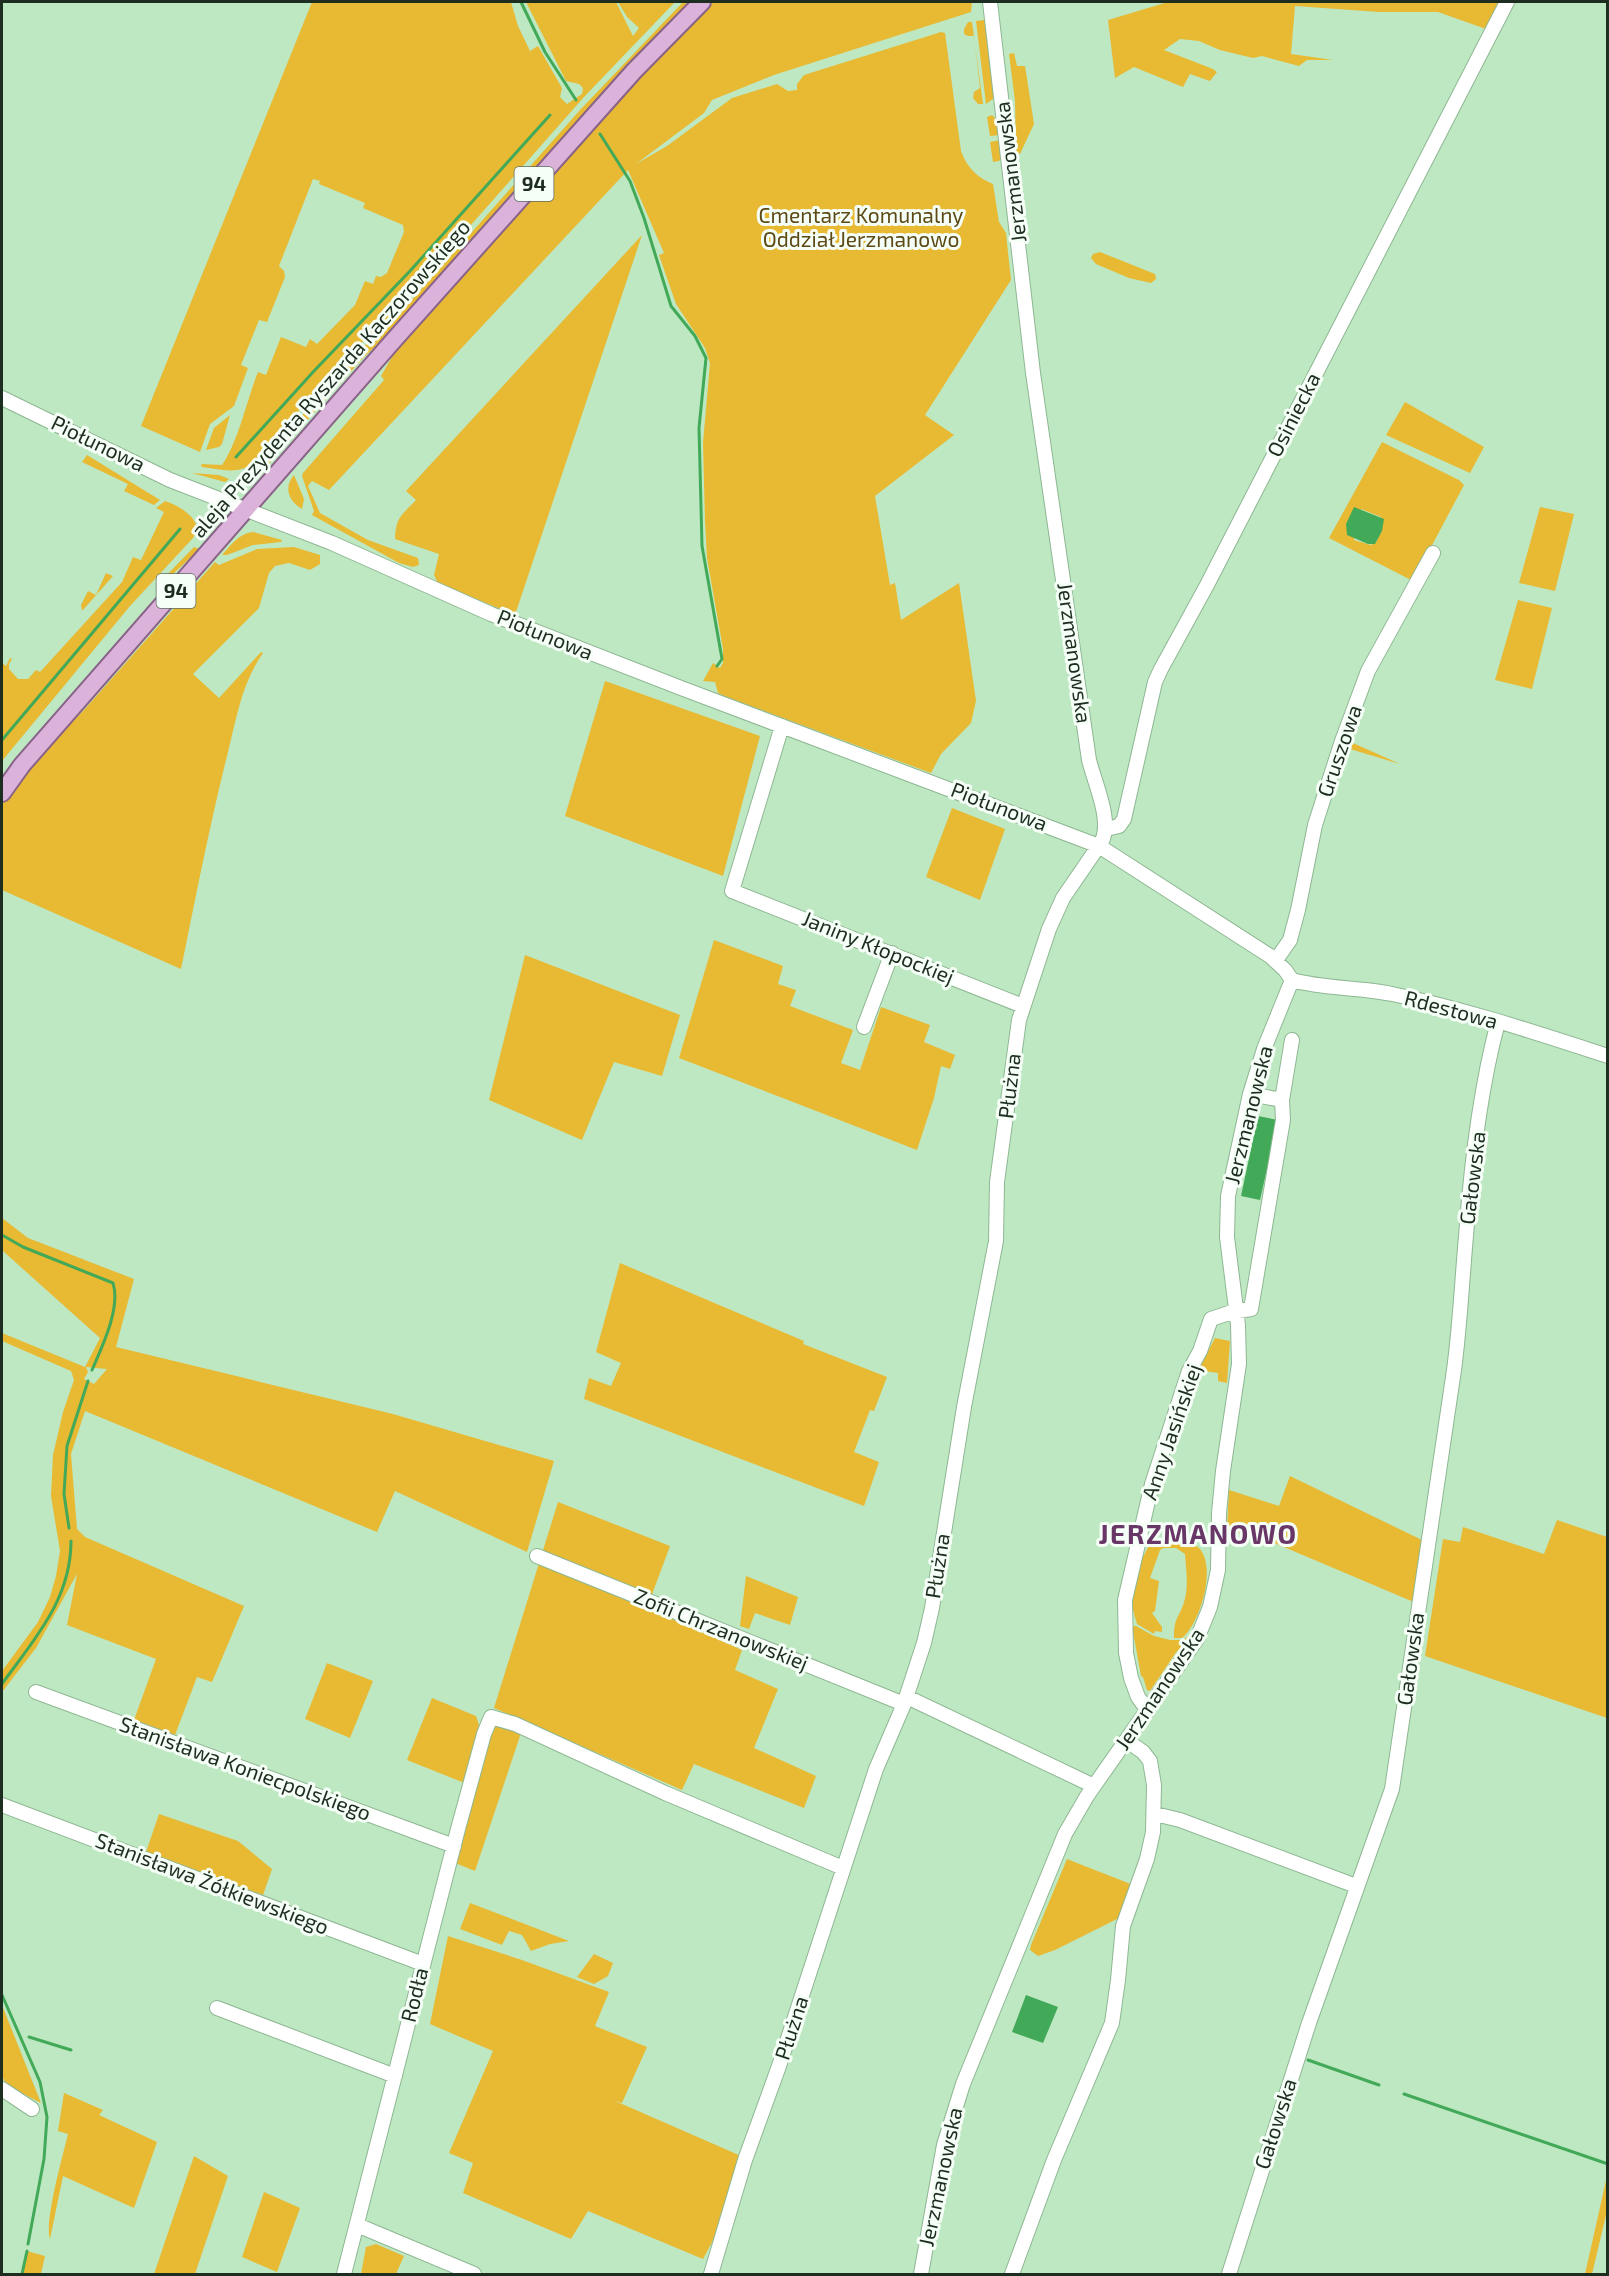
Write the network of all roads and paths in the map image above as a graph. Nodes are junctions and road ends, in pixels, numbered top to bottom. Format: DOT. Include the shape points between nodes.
graph roads {
  1 [pos="702,2"];
  2 [pos="990,2"];
  3 [pos="1507,2"];
  4 [pos="2,398"];
  5 [pos="247,509"];
  6 [pos="1433,554"];
  7 [pos="782,726"];
  8 [pos="2,793"];
  9 [pos="1106,829"];
  10 [pos="1099,846"];
  11 [pos="892,953"];
  12 [pos="1276,960"];
  13 [pos="1292,980"];
  14 [pos="1023,1006"];
  15 [pos="1498,1022"];
  16 [pos="864,1027"];
  17 [pos="1292,1040"];
  18 [pos="1608,1056"];
  19 [pos="1250,1094"];
  20 [pos="1282,1100"];
  21 [pos="1237,1311"];
  22 [pos="537,1556"];
  23 [pos="36,1692"];
  24 [pos="906,1700"];
  25 [pos="1148,1710"];
  26 [pos="1126,1740"];
  27 [pos="1094,1786"];
  28 [pos="2,1805"];
  29 [pos="1155,1814"];
  30 [pos="454,1846"];
  31 [pos="843,1868"];
  32 [pos="1356,1886"];
  33 [pos="423,1964"];
  34 [pos="217,2008"];
  35 [pos="395,2076"];
  36 [pos="2,2089"];
  37 [pos="32,2109"];
  38 [pos="357,2225"];
  39 [pos="344,2274"];
  40 [pos="474,2274"];
  41 [pos="711,2274"];
  42 [pos="921,2274"];
  43 [pos="1012,2274"];
  44 [pos="1228,2274"];
  1 -- 5 [label="main road, aleja Prezydenta Ryszarda Kaczorowskiego / 94" via="610,98"];
  2 -- 9 [label="street, Jerzmanowska" via="1033,373 1089,760"];
  3 -- 9 [label="street, Osiniecka" via="1161,669 1124,819 1119,826"];
  4 -- 5 [label="street, Piołunowa" via="170,480"];
  5 -- 7 [label="street, Piołunowa" via="491,614"];
  5 -- 8 [label="main road, aleja Prezydenta Ryszarda Kaczorowskiego / 94" via="22,765"];
  6 -- 12 [label="street, Gruszowa" via="1368,671 1315,825 1290,940"];
  7 -- 10 [label="street, Piołunowa"];
  7 -- 11 [label="street, Janiny Kłopockiej" via="732,891"];
  9 -- 10 [label="street"];
  10 -- 12 [label="street"];
  10 -- 14 [label="street, Płużna" via="1063,898"];
  11 -- 14 [label="street, Janiny Kłopockiej"];
  11 -- 16 [label="street"];
  12 -- 13 [label="street"];
  13 -- 15 [label="street, Rdestowa" via="1391,994"];
  13 -- 19 [label="street, Jerzmanowska"];
  14 -- 24 [label="street, Płużna" via="997,1182 996,1241 964,1406 932,1608"];
  15 -- 18 [label="street, Rdestowa"];
  15 -- 32 [label="street, Gałowska" via="1477,1138 1459,1338 1396,1766 1392,1790"];
  17 -- 20 [label="street"];
  19 -- 20 [label="street"];
  19 -- 21 [label="street, Jerzmanowska" via="1226,1220"];
  20 -- 21 [label="street" via="1283,1120 1251,1309"];
  21 -- 25 [label="street, Jerzmanowska" via="1239,1364 1223,1471 1215,1590 1197,1639"];
  21 -- 25 [label="street, Anny Jasińskiej" via="1211,1319 1189,1371 1152,1484 1128,1578 1126,1653 1138,1697"];
  22 -- 24 [label="street, Zofii Chrzanowskiej"];
  23 -- 30 [label="street, Stanisława Koniecpolskiego"];
  24 -- 27 [label="street, Zofii Chrzanowskiej"];
  24 -- 31 [label="street, Płużna" via="876,1769"];
  25 -- 26 [label="street, Jerzmanowska"];
  26 -- 27 [label="street, Jerzmanowska"];
  26 -- 29 [label="street" via="1150,1761"];
  27 -- 42 [label="street, Jerzmanowska" via="1065,1834 963,2084 944,2145"];
  28 -- 33 [label="street, Stanisława Żółkiewskiego"];
  29 -- 32 [label="street"];
  29 -- 43 [label="street" via="1147,1859 1123,1926 1112,2023 1054,2160"];
  30 -- 31 [label="street, Rodła" via="491,1717 515,1724 676,1798"];
  30 -- 33 [label="street, Rodła"];
  31 -- 41 [label="street, Płużna"];
  32 -- 44 [label="street, Gałowska"];
  33 -- 35 [label="street, Rodła"];
  34 -- 35 [label="street"];
  35 -- 38 [label="street, Rodła"];
  36 -- 37 [label="street"];
  38 -- 39 [label="street, Rodła"];
  38 -- 40 [label="street"];
}
